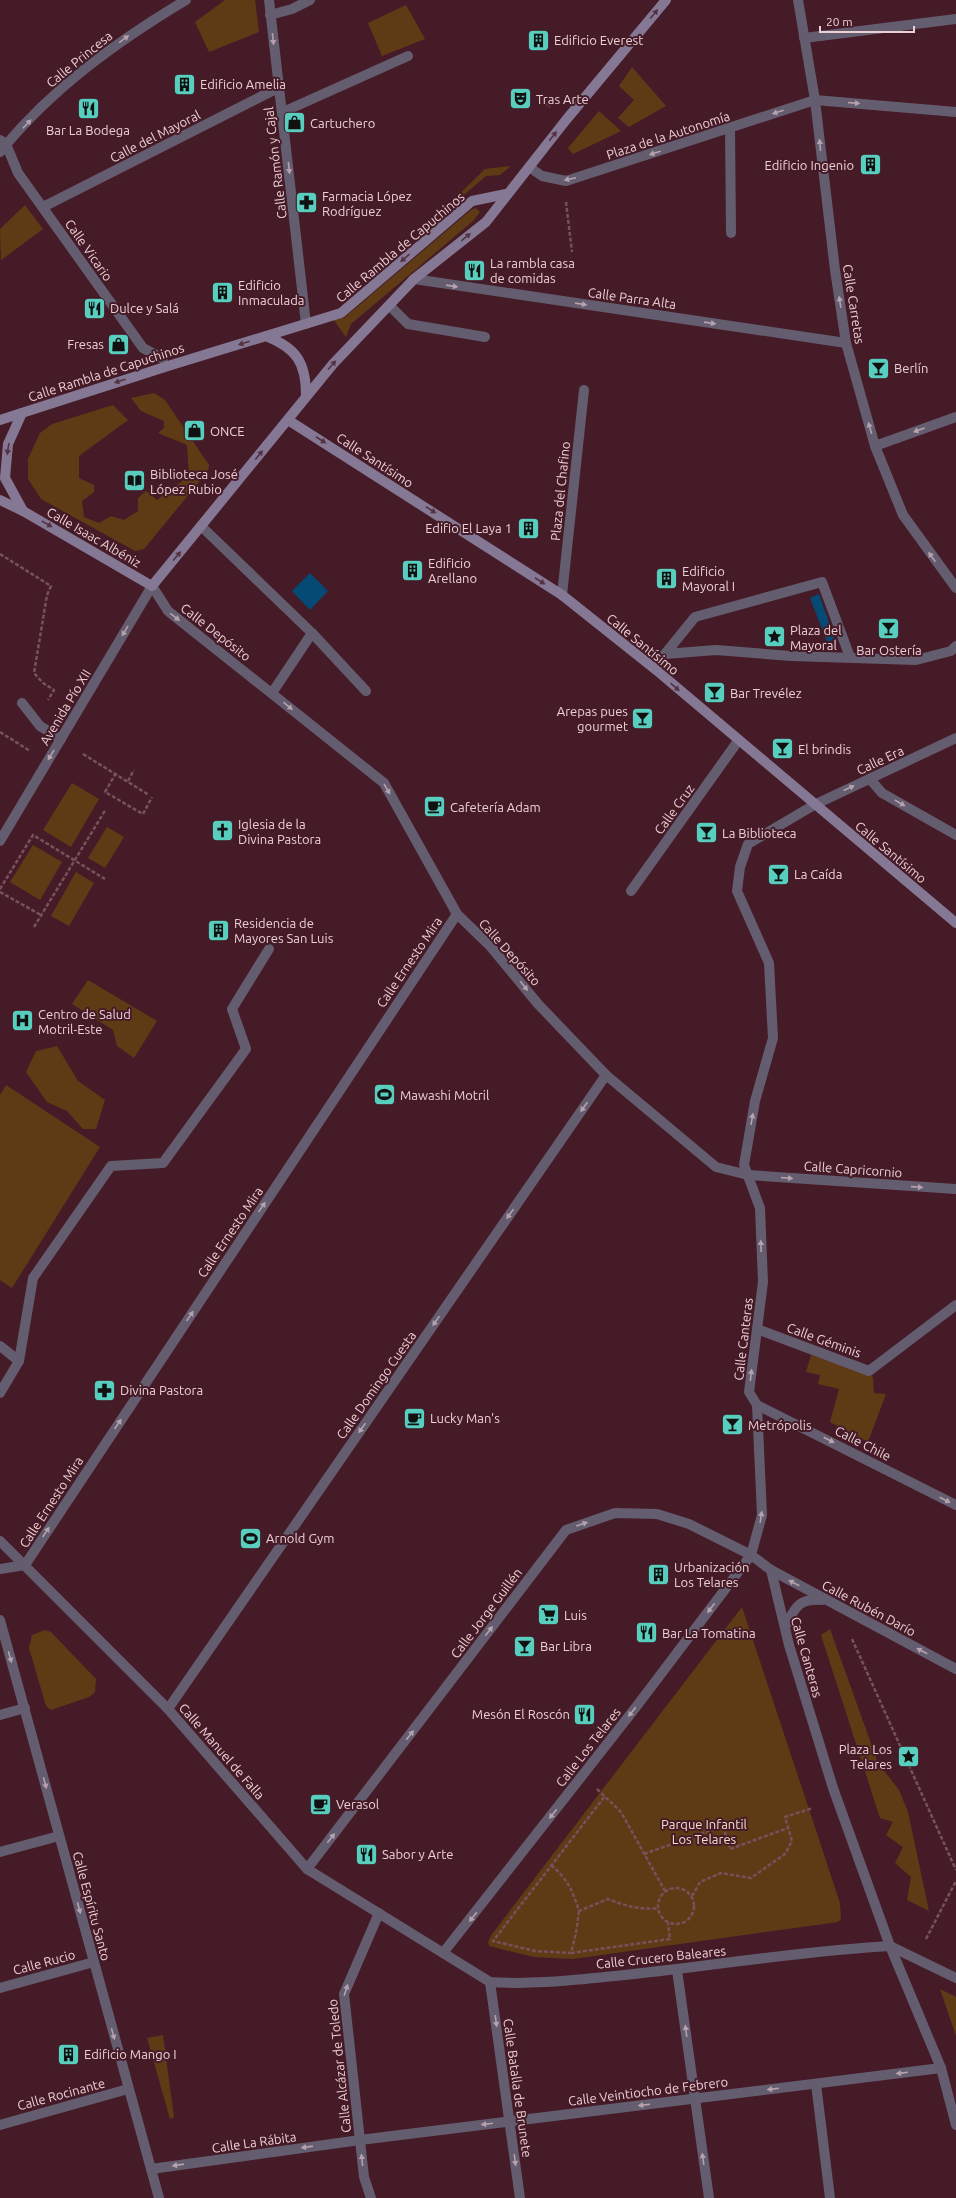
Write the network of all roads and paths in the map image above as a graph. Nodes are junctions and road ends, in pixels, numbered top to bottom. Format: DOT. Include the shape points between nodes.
graph roads {
  1 [pos="186,0"];
  2 [pos="269,0"];
  3 [pos="310,0"];
  4 [pos="666,0"];
  5 [pos="798,0"];
  6 [pos="270,15"];
  7 [pos="956,19"];
  8 [pos="804,38"];
  9 [pos="408,56"];
  10 [pos="278,88"];
  11 [pos="540,99"];
  12 [pos="815,100"];
  13 [pos="552,108"];
  14 [pos="283,112"];
  15 [pos="956,112"];
  16 [pos="730,128"];
  17 [pos="2,145"];
  18 [pos="529,167"];
  19 [pos="506,194"];
  20 [pos="565,198"];
  21 [pos="43,207"];
  22 [pos="731,233"];
  23 [pos="572,252"];
  24 [pos="414,279"];
  25 [pos="390,306"];
  26 [pos="306,324"];
  27 [pos="266,336"];
  28 [pos="486,337"];
  29 [pos="846,342"];
  30 [pos="163,359"];
  31 [pos="584,390"];
  32 [pos="306,395"];
  33 [pos="22,413"];
  34 [pos="956,417"];
  35 [pos="0,420"];
  36 [pos="288,420"];
  37 [pos="875,446"];
  38 [pos="0,500"];
  39 [pos="23,511"];
  40 [pos="201,526"];
  41 [pos="0,554"];
  42 [pos="152,586"];
  43 [pos="956,588"];
  44 [pos="562,595"];
  45 [pos="312,633"];
  46 [pos="956,646"];
  47 [pos="664,654"];
  48 [pos="850,657"];
  49 [pos="655,669"];
  50 [pos="366,691"];
  51 [pos="272,693"];
  52 [pos="22,703"];
  53 [pos="36,722"];
  54 [pos="0,732"];
  55 [pos="956,738"];
  56 [pos="60,739"];
  57 [pos="738,741"];
  58 [pos="35,754"];
  59 [pos="83,754"];
  60 [pos="134,770"];
  61 [pos="116,773"];
  62 [pos="870,779"];
  63 [pos="128,782"];
  64 [pos="814,805"];
  65 [pos="106,809"];
  66 [pos="956,835"];
  67 [pos="0,841"];
  68 [pos="75,860"];
  69 [pos="105,879"];
  70 [pos="0,890"];
  71 [pos="631,892"];
  72 [pos="457,914"];
  73 [pos="41,915"];
  74 [pos="956,923"];
  75 [pos="34,927"];
  76 [pos="269,949"];
  77 [pos="606,1075"];
  78 [pos="748,1175"];
  79 [pos="956,1189"];
  80 [pos="956,1305"];
  81 [pos="757,1330"];
  82 [pos="0,1346"];
  83 [pos="19,1361"];
  84 [pos="0,1393"];
  85 [pos="756,1405"];
  86 [pos="956,1505"];
  87 [pos="0,1541"];
  88 [pos="751,1555"];
  89 [pos="25,1565"];
  90 [pos="0,1569"];
  91 [pos="771,1570"];
  92 [pos="826,1600"];
  93 [pos="0,1620"];
  94 [pos="785,1627"];
  95 [pos="850,1636"];
  96 [pos="956,1669"];
  97 [pos="25,1708"];
  98 [pos="168,1709"];
  99 [pos="0,1715"];
  100 [pos="597,1789"];
  101 [pos="605,1796"];
  102 [pos="813,1808"];
  103 [pos="788,1828"];
  104 [pos="59,1836"];
  105 [pos="0,1852"];
  106 [pos="644,1854"];
  107 [pos="551,1865"];
  108 [pos="307,1869"];
  109 [pos="956,1870"];
  110 [pos="956,1881"];
  111 [pos="665,1891"];
  112 [pos="692,1896"];
  113 [pos="658,1908"];
  114 [pos="579,1911"];
  115 [pos="379,1913"];
  116 [pos="668,1922"];
  117 [pos="890,1946"];
  118 [pos="571,1952"];
  119 [pos="443,1953"];
  120 [pos="916,1959"];
  121 [pos="94,1962"];
  122 [pos="677,1970"];
  123 [pos="956,1978"];
  124 [pos="490,1982"];
  125 [pos="0,1988"];
  126 [pos="941,2068"];
  127 [pos="816,2084"];
  128 [pos="128,2089"];
  129 [pos="695,2098"];
  130 [pos="510,2122"];
  131 [pos="0,2125"];
  132 [pos="956,2125"];
  133 [pos="360,2140"];
  134 [pos="151,2169"];
  135 [pos="159,2198"];
  136 [pos="371,2198"];
  137 [pos="520,2198"];
  138 [pos="709,2198"];
  139 [pos="830,2198"];
  17 -- 1 [label="street, Calle Princesa, one-way" via="66,82 136,30"];
  2 -- 6 [label="street, Calle Ramón y Cajal"];
  3 -- 6 [label="street" via="292,9"];
  18 -- 4 [label="main road, one-way"];
  5 -- 8 [label="street, Calle Carretas"];
  6 -- 10 [label="street, Calle Ramón y Cajal, one-way"];
  7 -- 8 [label="street"];
  8 -- 12 [label="street, Calle Carretas"];
  9 -- 14 [label="street"];
  10 -- 14 [label="street, Calle Ramón y Cajal"];
  10 -- 21 [label="street, Calle del Mayoral"];
  11 -- 13 [label="path"];
  12 -- 15 [label="street, one-way"];
  12 -- 16 [label="street, Plaza de la Autonomía, one-way"];
  29 -- 12 [label="street, Calle Carretas, one-way"];
  14 -- 26 [label="street, Calle Ramón y Cajal, one-way"];
  16 -- 18 [label="street, Plaza de la Autonomía, one-way" via="566,181 542,176"];
  16 -- 22 [label="street"];
  17 -- 21 [label="street, Calle Vicario" via="18,173"];
  18 -- 19 [label="main road"];
  24 -- 19 [label="main road, one-way" via="486,222"];
  19 -- 26 [label="main road, Calle Rambla de Capuchinos, one-way" via="472,201 341,313"];
  20 -- 23 [label="path"];
  21 -- 30 [label="street, Calle Vicario" via="143,348"];
  24 -- 25 [label="main road"];
  24 -- 29 [label="street, Calle Parra Alta, one-way"];
  25 -- 28 [label="street" via="408,324"];
  32 -- 25 [label="main road, one-way"];
  26 -- 27 [label="main road, Calle Rambla de Capuchinos"];
  27 -- 32 [label="main road" via="284,343 299,360 306,375"];
  27 -- 33 [label="main road, Calle Rambla de Capuchinos, one-way"];
  37 -- 29 [label="street, Calle Carretas, one-way"];
  31 -- 44 [label="street, Plaza del Chafino"];
  32 -- 36 [label="main road"];
  33 -- 35 [label="main road, Calle Rambla de Capuchinos"];
  33 -- 39 [label="main road, one-way" via="8,444 5,478"];
  34 -- 37 [label="street, one-way"];
  40 -- 36 [label="main road, one-way"];
  36 -- 44 [label="main road, Calle Santísimo, one-way"];
  43 -- 37 [label="street, Calle Carretas, one-way" via="903,515"];
  38 -- 39 [label="main road, Calle Isaac Albéniz"];
  39 -- 42 [label="main road, Calle Isaac Albéniz, one-way"];
  42 -- 40 [label="main road, one-way"];
  40 -- 45 [label="street"];
  41 -- 53 [label="path" via="51,586 47,595 34,673 54,690"];
  42 -- 51 [label="street, Calle Depósito, one-way" via="168,611"];
  42 -- 56 [label="street, Avenida Pío XII, one-way"];
  44 -- 49 [label="main road, Calle Santísimo"];
  45 -- 50 [label="street"];
  45 -- 51 [label="street"];
  46 -- 48 [label="street" via="951,651 916,660"];
  47 -- 48 [label="street" via="716,650 791,656"];
  47 -- 48 [label="street" via="695,617 822,582"];
  47 -- 49 [label="street"];
  49 -- 57 [label="main road, Calle Santísimo, one-way"];
  51 -- 72 [label="street, Calle Depósito, one-way" via="384,783"];
  52 -- 53 [label="street"];
  53 -- 56 [label="street"];
  54 -- 58 [label="path"];
  55 -- 62 [label="street, Calle Era"];
  56 -- 67 [label="street, Avenida Pío XII, one-way"];
  57 -- 64 [label="main road, Calle Santísimo"];
  57 -- 71 [label="street, Calle Cruz"];
  59 -- 61 [label="path"];
  60 -- 63 [label="path"];
  61 -- 63 [label="path"];
  61 -- 63 [label="path" via="105,792 142,814 151,796"];
  64 -- 62 [label="street, Calle Era, one-way"];
  62 -- 66 [label="street, one-way" via="882,793"];
  64 -- 74 [label="main road, Calle Santísimo"];
  78 -- 64 [label="street, Calle Canteras, one-way" via="744,1165 755,1101 774,1038 769,964 737,891 740,867 748,844"];
  65 -- 68 [label="path"];
  68 -- 69 [label="path"];
  68 -- 70 [label="path" via="32,835"];
  68 -- 73 [label="path"];
  70 -- 73 [label="path"];
  72 -- 77 [label="street, Calle Depósito, one-way" via="491,947 538,1004"];
  89 -- 72 [label="street, Calle Ernesto Mira, one-way"];
  73 -- 75 [label="path"];
  76 -- 83 [label="street" via="232,1009 246,1049 163,1162 111,1166 33,1278"];
  77 -- 78 [label="street, Calle Depósito" via="716,1167"];
  77 -- 98 [label="street, Calle Domingo Cuesta, one-way"];
  78 -- 79 [label="street, Calle Capricornio, one-way"];
  81 -- 78 [label="street, Calle Canteras, one-way" via="762,1282 760,1208"];
  80 -- 81 [label="street, Calle Géminis" via="869,1371"];
  85 -- 81 [label="street, Calle Canteras, one-way" via="750,1392"];
  82 -- 83 [label="street"];
  83 -- 84 [label="street"];
  85 -- 86 [label="street, Calle Chile, one-way"];
  88 -- 85 [label="street, Calle Canteras, one-way" via="762,1515"];
  87 -- 89 [label="street, Calle Manuel de Falla"];
  88 -- 91 [label="street"];
  108 -- 88 [label="street, Calle Jorge Guillén, one-way" via="566,1530 615,1513 657,1514 689,1524"];
  88 -- 119 [label="street, Calle Los Telares, one-way" via="636,1707"];
  89 -- 90 [label="street"];
  89 -- 98 [label="street, Calle Manuel de Falla"];
  92 -- 91 [label="street, Calle Rubén Darío, one-way"];
  91 -- 94 [label="street, Calle Canteras"];
  92 -- 94 [label="street" via="811,1599 801,1602 794,1609"];
  96 -- 92 [label="street, Calle Rubén Darío, one-way"];
  93 -- 97 [label="street, Calle Espíritu Santo, one-way"];
  94 -- 117 [label="street, Calle Canteras" via="788,1645 833,1788"];
  95 -- 109 [label="path"];
  97 -- 99 [label="street"];
  97 -- 104 [label="street, Calle Espíritu Santo, one-way"];
  98 -- 108 [label="street, Calle Manuel de Falla"];
  100 -- 101 [label="path"];
  101 -- 106 [label="path" via="621,1812"];
  101 -- 107 [label="path"];
  102 -- 103 [label="path" via="785,1817"];
  103 -- 106 [label="path" via="730,1849 723,1826"];
  103 -- 112 [label="path" via="792,1841 786,1854 751,1878 721,1873 700,1882"];
  104 -- 105 [label="street"];
  104 -- 121 [label="street, Calle Espíritu Santo, one-way"];
  106 -- 111 [label="path"];
  107 -- 114 [label="path" via="564,1876 572,1888"];
  107 -- 118 [label="path" via="493,1940 535,1951"];
  108 -- 115 [label="street, Calle Manuel de Falla"];
  110 -- 120 [label="path"];
  111 -- 112 [label="path" via="670,1888 682,1888"];
  111 -- 113 [label="path" via="658,1902"];
  112 -- 116 [label="path" via="694,1908 689,1918 679,1924"];
  113 -- 114 [label="path" via="628,1907 608,1899"];
  113 -- 116 [label="path" via="659,1914"];
  114 -- 118 [label="path"];
  115 -- 119 [label="street, Calle Manuel de Falla"];
  133 -- 115 [label="street, Calle Alcázar de Toledo, one-way" via="344,1994"];
  116 -- 118 [label="path" via="670,1939"];
  117 -- 120 [label="street"];
  117 -- 122 [label="street, Calle Crucero Baleares" via="837,1949"];
  117 -- 126 [label="street, Calle Canteras"];
  119 -- 124 [label="street, Calle Crucero Baleares"];
  120 -- 123 [label="street"];
  121 -- 125 [label="street, Calle Rucio"];
  121 -- 128 [label="street, Calle Espíritu Santo, one-way"];
  122 -- 124 [label="street, Calle Crucero Baleares" via="522,1985"];
  129 -- 122 [label="street, one-way"];
  124 -- 130 [label="street, Calle Batalla de Brunete, one-way"];
  126 -- 127 [label="street, Calle Veintiocho de Febrero, one-way"];
  126 -- 132 [label="street, Calle Canteras"];
  127 -- 129 [label="street, Calle Veintiocho de Febrero, one-way"];
  127 -- 139 [label="street"];
  128 -- 131 [label="street, Calle Rocinante"];
  128 -- 134 [label="street, Calle Espíritu Santo"];
  129 -- 130 [label="street, Calle Veintiocho de Febrero, one-way"];
  138 -- 129 [label="street, one-way"];
  130 -- 133 [label="street, Calle Veintiocho de Febrero, one-way"];
  130 -- 137 [label="street, Calle Batalla de Brunete, one-way"];
  133 -- 134 [label="street, Calle La Rábita, one-way"];
  136 -- 133 [label="street, Calle Alcázar de Toledo, one-way" via="364,2176"];
  134 -- 135 [label="street, Calle Espíritu Santo"];
}
